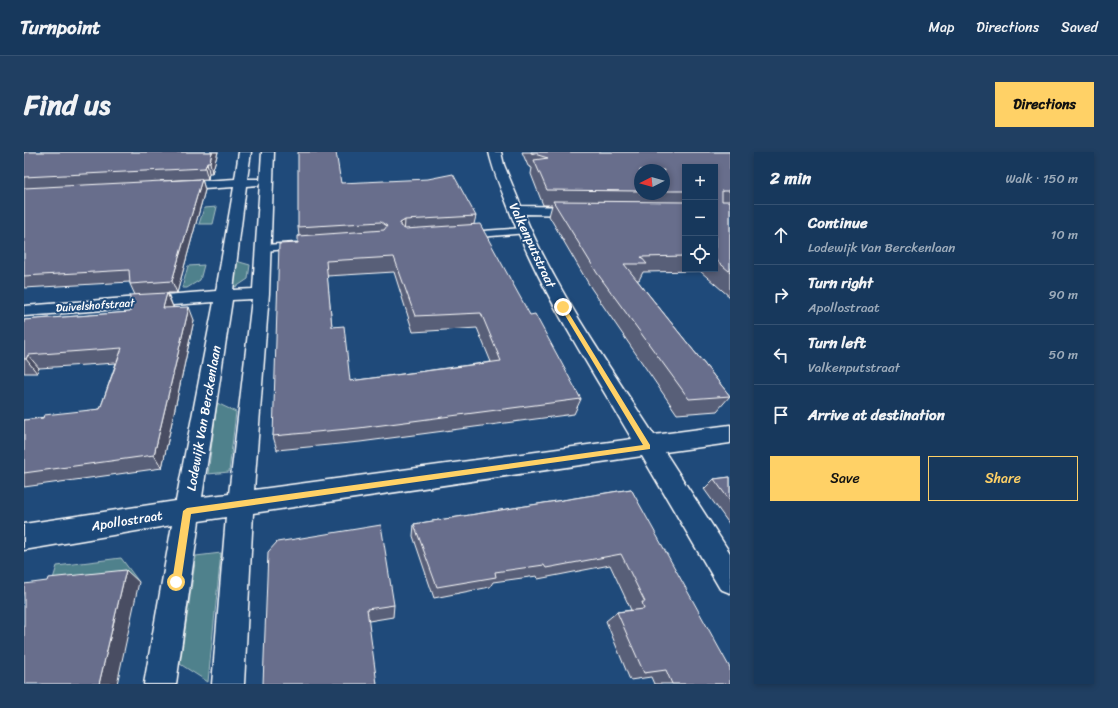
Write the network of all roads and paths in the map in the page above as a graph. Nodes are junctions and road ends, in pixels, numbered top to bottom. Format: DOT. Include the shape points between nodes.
graph roads {
  1 [pos="245,152"];
  2 [pos="268,152"];
  3 [pos="495,152"];
  4 [pos="267,182"];
  5 [pos="241,183"];
  6 [pos="164,187"];
  7 [pos="516,210"];
  8 [pos="592,211"];
  9 [pos="524,231"];
  10 [pos="458,236"];
  11 [pos="303,246"];
  12 [pos="264,248"];
  13 [pos="261,293"];
  14 [pos="224,296"];
  15 [pos="24,311"];
  16 [pos="730,434"];
  17 [pos="648,447"];
  18 [pos="240,503"];
  19 [pos="187,511"];
  20 [pos="24,537"];
  21 [pos="730,579"];
  22 [pos="160,684"];
  23 [pos="228,684"];
  1 -- 5 [label="street, Lodewijk Van Berckenlaan"];
  2 -- 4 [label="street"];
  3 -- 7 [label="street, Valkenputstraat"];
  4 -- 5 [label="street"];
  4 -- 12 [label="street"];
  5 -- 6 [label="street"];
  5 -- 14 [label="street, Lodewijk Van Berckenlaan"];
  7 -- 8 [label="street"];
  7 -- 9 [label="street, Valkenputstraat"];
  9 -- 10 [label="lane"];
  9 -- 17 [label="street, Valkenputstraat" via="563,307"];
  11 -- 12 [label="lane"];
  12 -- 13 [label="street"];
  13 -- 14 [label="street, Duivelshofstraat"];
  13 -- 18 [label="street"];
  14 -- 15 [label="street, Duivelshofstraat"];
  14 -- 19 [label="street, Lodewijk Van Berckenlaan"];
  16 -- 17 [label="street, Apollostraat"];
  17 -- 18 [label="street, Apollostraat"];
  17 -- 21 [label="street, Valkenputstraat"];
  18 -- 19 [label="street, Apollostraat"];
  18 -- 23 [label="street"];
  19 -- 20 [label="street, Apollostraat"];
  19 -- 22 [label="street, Lodewijk Van Berckenlaan"];
}
